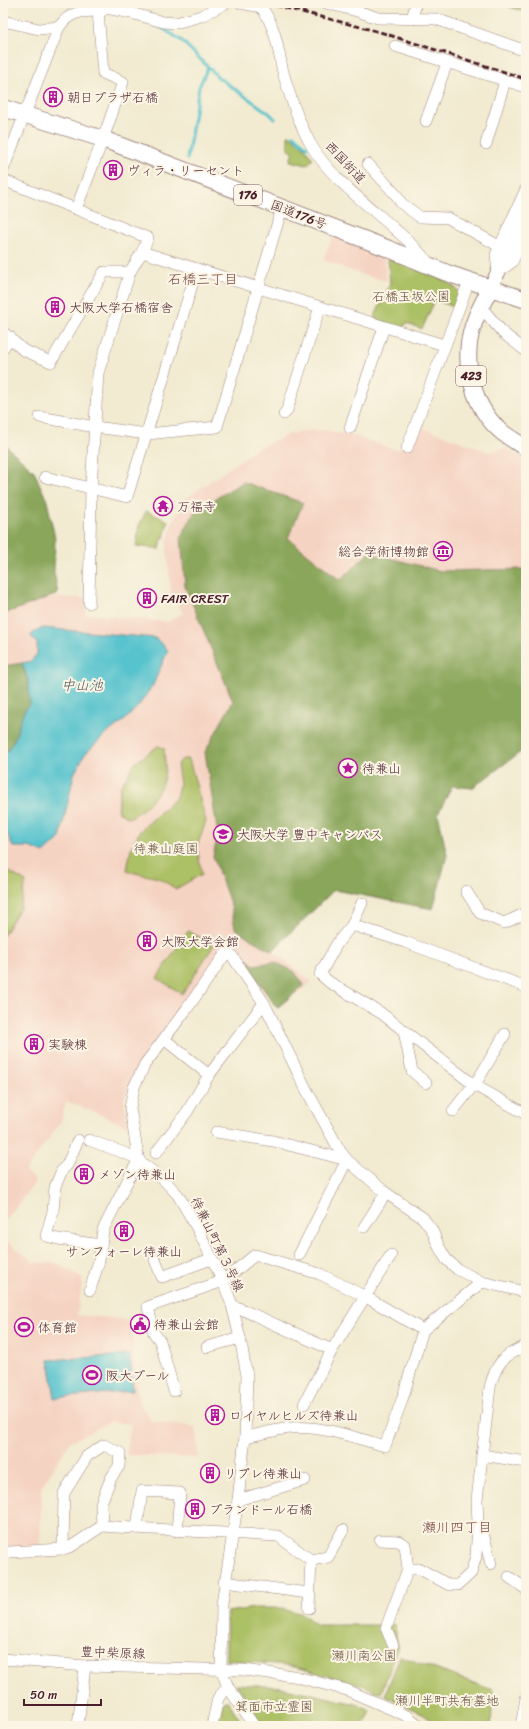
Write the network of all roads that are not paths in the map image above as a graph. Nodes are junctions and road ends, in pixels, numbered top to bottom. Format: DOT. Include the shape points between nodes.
graph roads {
  1 [pos="226,3"];
  2 [pos="241,3"];
  3 [pos="326,3"];
  4 [pos="416,3"];
  5 [pos="261,5"];
  6 [pos="359,7"];
  7 [pos="98,11"];
  8 [pos="412,18"];
  9 [pos="3,21"];
  10 [pos="59,27"];
  11 [pos="395,46"];
  12 [pos="526,51"];
  13 [pos="446,63"];
  14 [pos="505,81"];
  15 [pos="526,87"];
  16 [pos="3,108"];
  17 [pos="25,115"];
  18 [pos="426,121"];
  19 [pos="103,139"];
  20 [pos="486,144"];
  21 [pos="368,164"];
  22 [pos="3,170"];
  23 [pos="3,180"];
  24 [pos="526,189"];
  25 [pos="282,208"];
  26 [pos="76,209"];
  27 [pos="526,214"];
  28 [pos="526,233"];
  29 [pos="499,246"];
  30 [pos="142,252"];
  31 [pos="432,267"];
  32 [pos="197,269"];
  33 [pos="130,272"];
  34 [pos="498,272"];
  35 [pos="469,281"];
  36 [pos="491,287"];
  37 [pos="258,289"];
  38 [pos="526,300"];
  39 [pos="481,307"];
  40 [pos="320,308"];
  41 [pos="384,326"];
  42 [pos="6,334"];
  43 [pos="444,345"];
  44 [pos="3,348"];
  45 [pos="526,351"];
  46 [pos="284,414"];
  47 [pos="40,417"];
  48 [pos="95,427"];
  49 [pos="350,428"];
  50 [pos="147,434"];
  51 [pos="407,448"];
  52 [pos="526,448"];
  53 [pos="46,477"];
  54 [pos="91,488"];
  55 [pos="89,603"];
  56 [pos="466,891"];
  57 [pos="362,903"];
  58 [pos="526,913"];
  59 [pos="352,925"];
  60 [pos="526,987"];
  61 [pos="264,1003"];
  62 [pos="404,1031"];
  63 [pos="505,1034"];
  64 [pos="164,1039"];
  65 [pos="209,1075"];
  66 [pos="426,1083"];
  67 [pos="474,1086"];
  68 [pos="453,1111"];
  69 [pos="526,1114"];
  70 [pos="216,1132"];
  71 [pos="156,1153"];
  72 [pos="347,1160"];
  73 [pos="139,1162"];
  74 [pos="386,1193"];
  75 [pos="364,1227"];
  76 [pos="101,1245"];
  77 [pos="299,1255"];
  78 [pos="391,1255"];
  79 [pos="211,1259"];
  80 [pos="155,1260"];
  81 [pos="222,1281"];
  82 [pos="482,1282"];
  83 [pos="90,1290"];
  84 [pos="526,1292"];
  85 [pos="366,1297"];
  86 [pos="232,1306"];
  87 [pos="423,1330"];
  88 [pos="240,1338"];
  89 [pos="526,1346"];
  90 [pos="207,1347"];
  91 [pos="332,1350"];
  92 [pos="174,1391"];
  93 [pos="304,1404"];
  94 [pos="244,1438"];
  95 [pos="482,1455"];
  96 [pos="526,1462"];
  97 [pos="305,1480"];
  98 [pos="238,1500"];
  99 [pos="478,1523"];
  100 [pos="102,1526"];
  101 [pos="137,1528"];
  102 [pos="343,1530"];
  103 [pos="177,1531"];
  104 [pos="232,1533"];
  105 [pos="380,1540"];
  106 [pos="63,1549"];
  107 [pos="3,1556"];
  108 [pos="311,1560"];
  109 [pos="491,1564"];
  110 [pos="408,1569"];
  111 [pos="509,1577"];
  112 [pos="224,1582"];
  113 [pos="526,1589"];
  114 [pos="309,1593"];
  115 [pos="309,1608"];
  116 [pos="393,1646"];
  117 [pos="3,1659"];
  118 [pos="85,1666"];
  119 [pos="221,1669"];
  120 [pos="228,1687"];
  121 [pos="526,1698"];
  122 [pos="78,1726"];
  123 [pos="212,1726"];
  124 [pos="254,1726"];
  125 [pos="420,1726"];
  126 [pos="521,1726"];
  1 -- 7 [label="street" via="200,16 176,23 106,8"];
  2 -- 5 [label="street"];
  3 -- 6 [label="street"];
  4 -- 8 [label="street"];
  5 -- 31 [label="street, 西国街道" via="275,36 293,108 320,159 412,244"];
  6 -- 8 [label="street" via="378,18"];
  7 -- 10 [label="street" via="72,14"];
  7 -- 19 [label="street" via="103,73 124,82"];
  8 -- 12 [label="street" via="436,19"];
  9 -- 10 [label="street" via="39,29"];
  10 -- 17 [label="street"];
  11 -- 13 [label="street"];
  13 -- 14 [label="street"];
  13 -- 18 [label="street"];
  14 -- 15 [label="street"];
  14 -- 20 [label="street"];
  16 -- 17 [label="highway, 国道176号 / 176"];
  17 -- 19 [label="highway, 国道176号 / 176"];
  17 -- 22 [label="street"];
  19 -- 25 [label="highway, 国道176号 / 176"];
  19 -- 26 [label="street"];
  21 -- 29 [label="street" via="401,203 420,217 448,218"];
  23 -- 26 [label="street"];
  24 -- 29 [label="street"];
  25 -- 31 [label="highway, 国道176号 / 176"];
  25 -- 37 [label="street"];
  26 -- 30 [label="street" via="148,238"];
  27 -- 34 [label="main road"];
  28 -- 34 [label="street" via="512,262"];
  29 -- 34 [label="street" via="496,255"];
  30 -- 32 [label="street"];
  30 -- 33 [label="street"];
  31 -- 35 [label="highway, 国道176号 / 176"];
  32 -- 37 [label="street"];
  32 -- 50 [label="street"];
  33 -- 42 [label="street" via="104,272 51,362 23,350"];
  33 -- 48 [label="street" via="98,372"];
  34 -- 36 [label="main road"];
  35 -- 36 [label="highway, 国道176号 / 176"];
  35 -- 43 [label="street"];
  36 -- 38 [label="highway, 国道176号 / 176"];
  36 -- 39 [label="highway, 423"];
  37 -- 40 [label="street"];
  37 -- 50 [label="street" via="217,427"];
  39 -- 45 [label="street" via="503,334"];
  39 -- 52 [label="highway, 423" via="468,344 468,360 475,392 490,419 502,432"];
  40 -- 41 [label="street"];
  40 -- 46 [label="street"];
  41 -- 43 [label="street"];
  41 -- 49 [label="street"];
  42 -- 44 [label="street"];
  43 -- 51 [label="street"];
  47 -- 48 [label="street"];
  48 -- 50 [label="street"];
  48 -- 54 [label="street"];
  50 -- 54 [label="street" via="127,497"];
  53 -- 54 [label="street"];
  54 -- 55 [label="street"];
  56 -- 58 [label="street" via="480,913 504,924"];
  57 -- 59 [label="street"];
  59 -- 60 [label="street"];
  59 -- 62 [label="street" via="338,942 320,974"];
  61 -- 64 [label="street" via="228,950"];
  61 -- 65 [label="street"];
  61 -- 72 [label="street" via="306,1089"];
  62 -- 66 [label="street" via="412,1070"];
  62 -- 67 [label="street"];
  63 -- 67 [label="street"];
  64 -- 65 [label="street"];
  64 -- 73 [label="street" via="145,1064 134,1087 130,1108"];
  65 -- 71 [label="street" via="187,1112"];
  67 -- 68 [label="street"];
  67 -- 69 [label="street"];
  70 -- 72 [label="street" via="272,1141"];
  72 -- 74 [label="street"];
  72 -- 77 [label="street"];
  73 -- 76 [label="street" via="103,1230"];
  73 -- 76 [label="street, 待兼山町第３号線" via="132,1156 83,1140 62,1170 55,1188 53,1211 46,1236"];
  73 -- 79 [label="street, 待兼山町第３号線" via="164,1180 178,1195 198,1228"];
  74 -- 75 [label="street"];
  74 -- 82 [label="street" via="423,1218 446,1259 457,1269"];
  76 -- 83 [label="street"];
  78 -- 85 [label="street"];
  79 -- 80 [label="street" via="162,1277"];
  79 -- 81 [label="street, 待兼山町第３号線"];
  81 -- 85 [label="street" via="255,1255 320,1274"];
  81 -- 86 [label="street, 待兼山町第３号線"];
  81 -- 92 [label="street" via="148,1307"];
  82 -- 84 [label="street"];
  82 -- 87 [label="street"];
  85 -- 87 [label="street"];
  85 -- 91 [label="street"];
  86 -- 88 [label="street, 待兼山町第３号線"];
  86 -- 91 [label="street"];
  87 -- 94 [label="street" via="385,1446 293,1424"];
  88 -- 90 [label="street"];
  88 -- 94 [label="street, 待兼山町第３号線" via="247,1376"];
  89 -- 95 [label="street" via="503,1359 495,1370 490,1388"];
  91 -- 93 [label="street"];
  94 -- 98 [label="street, 待兼山町第３号線"];
  95 -- 96 [label="street"];
  95 -- 99 [label="street" via="477,1500"];
  97 -- 98 [label="street"];
  98 -- 104 [label="street, 待兼山町第３号線"];
  99 -- 109 [label="street"];
  99 -- 110 [label="street" via="476,1556 470,1573 458,1585 449,1585 420,1569"];
  100 -- 101 [label="street"];
  100 -- 106 [label="street"];
  100 -- 106 [label="street" via="101,1504 111,1478 119,1466 120,1453 104,1445 87,1456 64,1493"];
  101 -- 103 [label="street"];
  101 -- 103 [label="street" via="142,1491 180,1493"];
  102 -- 108 [label="street" via="328,1557"];
  103 -- 104 [label="street"];
  104 -- 108 [label="street" via="278,1536"];
  104 -- 112 [label="street, 待兼山町第３号線"];
  105 -- 110 [label="street" via="398,1541 405,1545"];
  106 -- 107 [label="street" via="9,1552"];
  108 -- 114 [label="street"];
  110 -- 116 [label="street" via="386,1628"];
  111 -- 113 [label="street"];
  112 -- 114 [label="street"];
  112 -- 119 [label="street, 待兼山町第３号線"];
  114 -- 115 [label="street"];
  117 -- 118 [label="street, 豊中柴原線"];
  118 -- 119 [label="street, 豊中柴原線"];
  118 -- 122 [label="street"];
  119 -- 120 [label="street"];
  119 -- 125 [label="street, 豊中柴原線" via="292,1676 346,1690 406,1716"];
  120 -- 123 [label="street" via="218,1698"];
  120 -- 124 [label="street"];
  121 -- 126 [label="street"];
}
